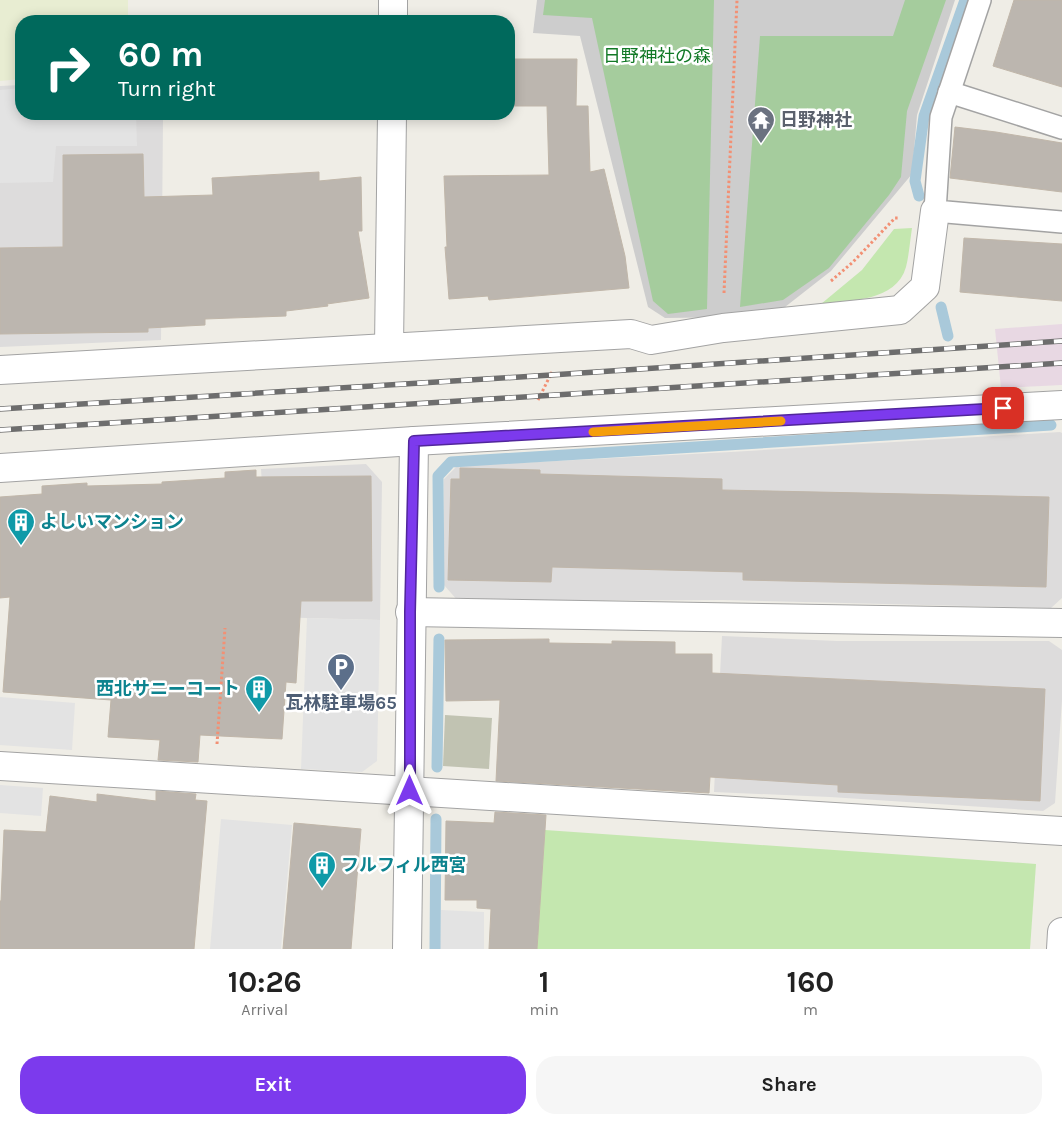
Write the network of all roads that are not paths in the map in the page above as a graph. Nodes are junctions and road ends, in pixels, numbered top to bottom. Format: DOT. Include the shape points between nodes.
graph roads {
  1 [pos="393,0"];
  2 [pos="980,0"];
  3 [pos="393,15"];
  4 [pos="949,92"];
  5 [pos="392,120"];
  6 [pos="1062,128"];
  7 [pos="934,215"];
  8 [pos="1062,222"];
  9 [pos="390,347"];
  10 [pos="0,370"];
  11 [pos="1062,405"];
  12 [pos="414,441"];
  13 [pos="0,468"];
  14 [pos="410,612"];
  15 [pos="1062,623"];
  16 [pos="0,766"];
  17 [pos="410,791"];
  18 [pos="1062,831"];
  19 [pos="1062,932"];
  20 [pos="407,949"];
  21 [pos="1061,949"];
  1 -- 3 [label="street"];
  2 -- 4 [label="lane"];
  4 -- 6 [label="lane"];
  4 -- 7 [label="lane" via="941,117"];
  5 -- 9 [label="street"];
  7 -- 8 [label="lane"];
  7 -- 9 [label="street" via="925,286 900,310 723,328 651,340 632,334"];
  9 -- 10 [label="street"];
  11 -- 12 [label="street"];
  12 -- 13 [label="street"];
  12 -- 14 [label="street"];
  14 -- 15 [label="street"];
  14 -- 17 [label="street"];
  16 -- 17 [label="street"];
  17 -- 18 [label="street"];
  17 -- 20 [label="street"];
  19 -- 21 [label="street"];
}
